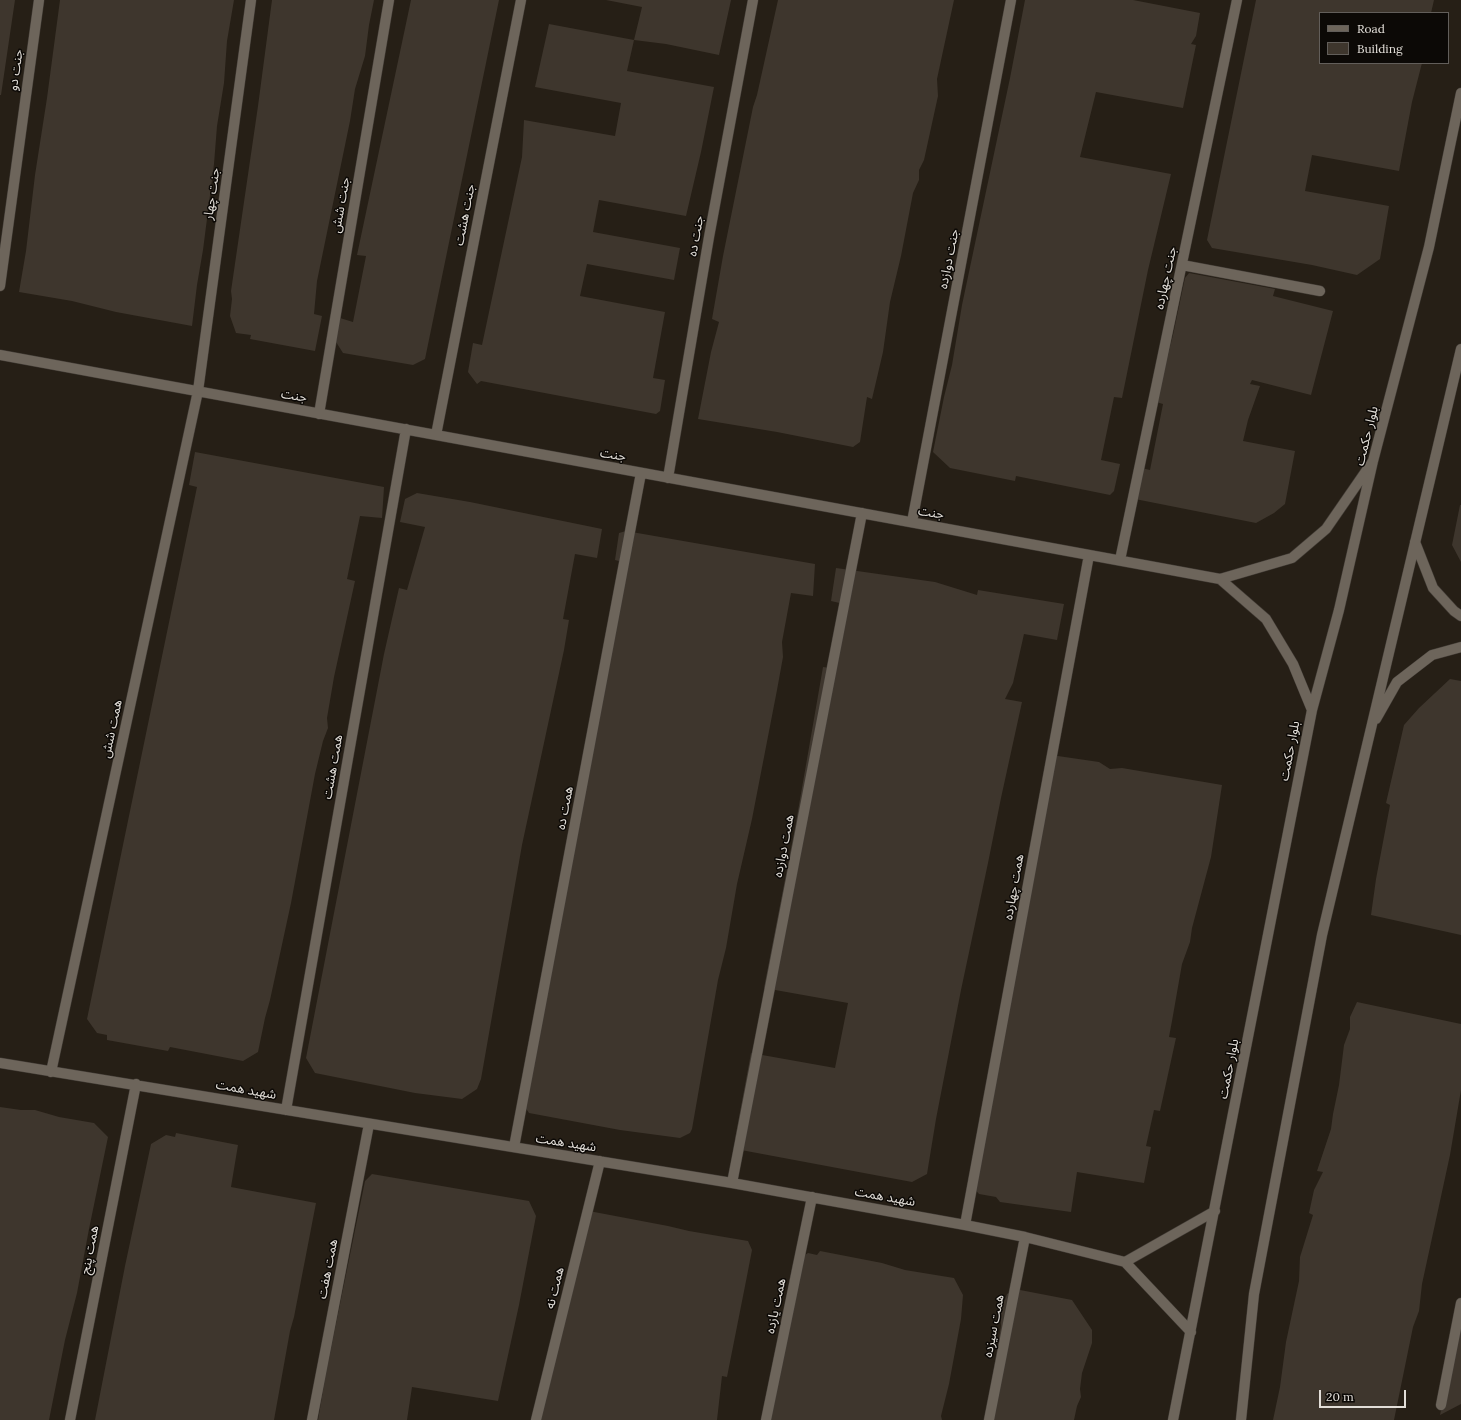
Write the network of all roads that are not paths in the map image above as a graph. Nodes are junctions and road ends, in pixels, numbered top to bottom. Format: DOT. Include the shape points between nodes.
graph roads {
  1 [pos="39,0"];
  2 [pos="251,0"];
  3 [pos="389,0"];
  4 [pos="521,0"];
  5 [pos="754,0"];
  6 [pos="1011,0"];
  7 [pos="1237,0"];
  8 [pos="1461,93"];
  9 [pos="1182,265"];
  10 [pos="0,286"];
  11 [pos="1320,291"];
  12 [pos="1461,349"];
  13 [pos="0,355"];
  14 [pos="198,391"];
  15 [pos="319,414"];
  16 [pos="406,430"];
  17 [pos="436,435"];
  18 [pos="1373,461"];
  19 [pos="641,473"];
  20 [pos="668,478"];
  21 [pos="862,513"];
  22 [pos="912,522"];
  23 [pos="1415,542"];
  24 [pos="1089,555"];
  25 [pos="1120,560"];
  26 [pos="1220,579"];
  27 [pos="1461,616"];
  28 [pos="1461,647"];
  29 [pos="1312,710"];
  30 [pos="1371,730"];
  31 [pos="0,1063"];
  32 [pos="51,1072"];
  33 [pos="136,1084"];
  34 [pos="286,1110"];
  35 [pos="370,1124"];
  36 [pos="514,1147"];
  37 [pos="600,1161"];
  38 [pos="732,1183"];
  39 [pos="812,1197"];
  40 [pos="1214,1211"];
  41 [pos="965,1225"];
  42 [pos="1025,1237"];
  43 [pos="1124,1262"];
  44 [pos="1461,1304"];
  45 [pos="1191,1332"];
  46 [pos="1441,1405"];
  47 [pos="70,1420"];
  48 [pos="312,1420"];
  49 [pos="536,1420"];
  50 [pos="766,1420"];
  51 [pos="989,1420"];
  52 [pos="1173,1420"];
  53 [pos="1241,1420"];
  1 -- 10 [label="street, جنت دو"];
  2 -- 14 [label="street, جنت چهار"];
  3 -- 15 [label="street, جنت شش"];
  4 -- 17 [label="street, جنت هشت"];
  5 -- 20 [label="street, جنت ده" via="709,237"];
  6 -- 22 [label="street, جنت دوازده"];
  7 -- 9 [label="street, جنت چهارده"];
  8 -- 18 [label="street, بلوار حکمت" via="1429,247"];
  9 -- 11 [label="street"];
  9 -- 25 [label="street, جنت چهارده"];
  12 -- 23 [label="street"];
  13 -- 14 [label="street, جنت"];
  14 -- 15 [label="street, جنت"];
  14 -- 32 [label="street, همت شش"];
  15 -- 16 [label="street, جنت"];
  16 -- 17 [label="street, جنت"];
  16 -- 34 [label="street, همت هشت"];
  17 -- 19 [label="street, جنت"];
  18 -- 26 [label="street" via="1326,529 1292,558"];
  18 -- 29 [label="street, بلوار حکمت" via="1339,610"];
  19 -- 20 [label="street, جنت"];
  19 -- 36 [label="street, همت ده"];
  20 -- 21 [label="street, جنت"];
  21 -- 22 [label="street, جنت"];
  21 -- 38 [label="street, همت دوازده"];
  22 -- 24 [label="street, جنت"];
  23 -- 27 [label="street" via="1433,588"];
  23 -- 30 [label="street"];
  24 -- 25 [label="street, جنت"];
  24 -- 41 [label="street, همت چهارده"];
  25 -- 26 [label="street, جنت"];
  26 -- 29 [label="street" via="1266,619 1293,664"];
  28 -- 30 [label="street" via="1432,656 1398,682"];
  29 -- 40 [label="street, بلوار حکمت"];
  30 -- 53 [label="street" via="1322,935 1254,1294"];
  31 -- 32 [label="street, شهید همت"];
  32 -- 33 [label="street, شهید همت"];
  33 -- 34 [label="street, شهید همت"];
  33 -- 47 [label="street, همت پنج"];
  34 -- 35 [label="street, شهید همت"];
  35 -- 36 [label="street, شهید همت"];
  35 -- 48 [label="street, همت هفت"];
  36 -- 37 [label="street, شهید همت"];
  37 -- 38 [label="street, شهید همت"];
  37 -- 49 [label="street, همت نه"];
  38 -- 39 [label="street, شهید همت"];
  39 -- 41 [label="street, شهید همت"];
  39 -- 50 [label="street, همت یازده"];
  40 -- 43 [label="street"];
  40 -- 45 [label="street, بلوار حکمت"];
  41 -- 42 [label="street, شهید همت"];
  42 -- 43 [label="street, شهید همت"];
  42 -- 51 [label="street, همت سیزده"];
  43 -- 45 [label="street"];
  44 -- 46 [label="street"];
  45 -- 52 [label="street, بلوار حکمت"];
}
